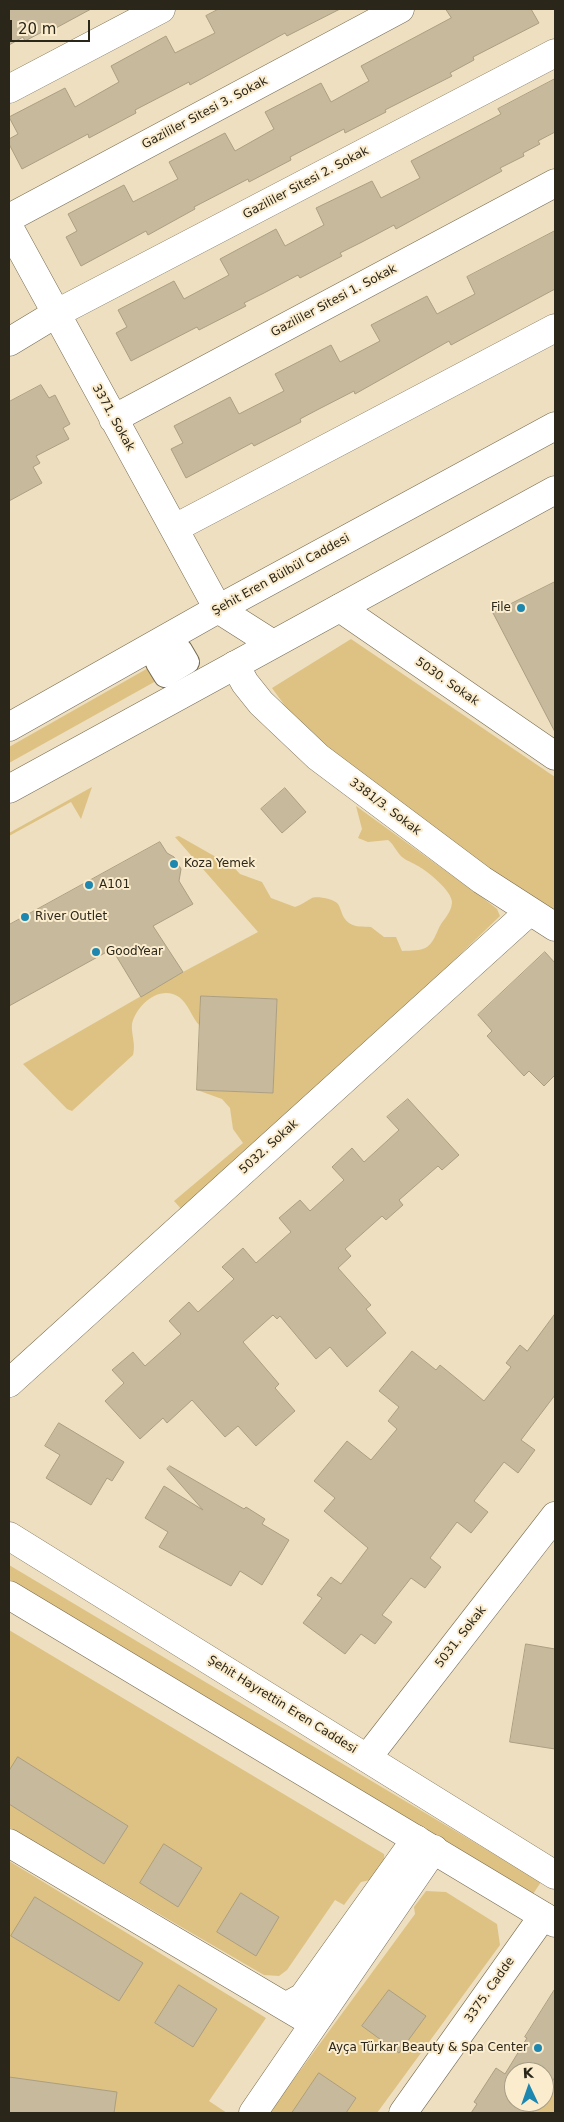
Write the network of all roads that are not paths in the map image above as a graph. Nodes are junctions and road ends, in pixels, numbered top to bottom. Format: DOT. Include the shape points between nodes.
graph roads {
  1 [pos="161,9"];
  2 [pos="400,9"];
  3 [pos="555,52"];
  4 [pos="9,89"];
  5 [pos="555,183"];
  6 [pos="9,218"];
  7 [pos="9,227"];
  8 [pos="57,313"];
  9 [pos="555,328"];
  10 [pos="9,342"];
  11 [pos="113,419"];
  12 [pos="555,426"];
  13 [pos="555,490"];
  14 [pos="175,528"];
  15 [pos="340,608"];
  16 [pos="218,609"];
  17 [pos="273,644"];
  18 [pos="235,665"];
  19 [pos="9,727"];
  20 [pos="555,756"];
  21 [pos="9,789"];
  22 [pos="530,911"];
  23 [pos="555,927"];
  24 [pos="9,1383"];
  25 [pos="555,1516"];
  26 [pos="9,1536"];
  27 [pos="9,1595"];
  28 [pos="367,1758"];
  29 [pos="9,1843"];
  30 [pos="425,1844"];
  31 [pos="555,1875"];
  32 [pos="551,1912"];
  33 [pos="287,2006"];
  34 [pos="313,2023"];
  35 [pos="253,2113"];
  36 [pos="403,2113"];
  1 -- 4 [label="street"];
  2 -- 6 [label="street, Gazililer Sitesi 3. Sokak"];
  3 -- 8 [label="street, Gazililer Sitesi 2. Sokak"];
  5 -- 11 [label="street, Gazililer Sitesi 1. Sokak"];
  7 -- 8 [label="street, 3371. Sokak"];
  8 -- 10 [label="street, Gazililer Sitesi 2. Sokak"];
  8 -- 11 [label="street, 3371. Sokak"];
  9 -- 14 [label="street"];
  11 -- 14 [label="street, 3371. Sokak"];
  12 -- 16 [label="street, Şehit Eren Bülbül Caddesi"];
  13 -- 15 [label="street"];
  14 -- 16 [label="street, 3371. Sokak"];
  15 -- 17 [label="street"];
  15 -- 20 [label="street, 5030. Sokak"];
  16 -- 17 [label="street"];
  16 -- 19 [label="street, Şehit Eren Bülbül Caddesi"];
  17 -- 18 [label="street"];
  18 -- 21 [label="street"];
  18 -- 22 [label="street, 3381/3. Sokak" via="261,703 318,758 482,880"];
  22 -- 23 [label="street, 3381/3. Sokak"];
  22 -- 24 [label="street, 5032. Sokak"];
  25 -- 28 [label="street, 5031. Sokak"];
  26 -- 28 [label="street, Şehit Hayrettin Eren Caddesi"];
  27 -- 30 [label="street"];
  28 -- 31 [label="street, Şehit Hayrettin Eren Caddesi"];
  29 -- 33 [label="street"];
  30 -- 32 [label="street"];
  30 -- 33 [label="street" via="303,1997"];
  30 -- 34 [label="street"];
  32 -- 36 [label="street, 3375. Cadde"];
  33 -- 34 [label="street"];
  34 -- 35 [label="street"];
}
